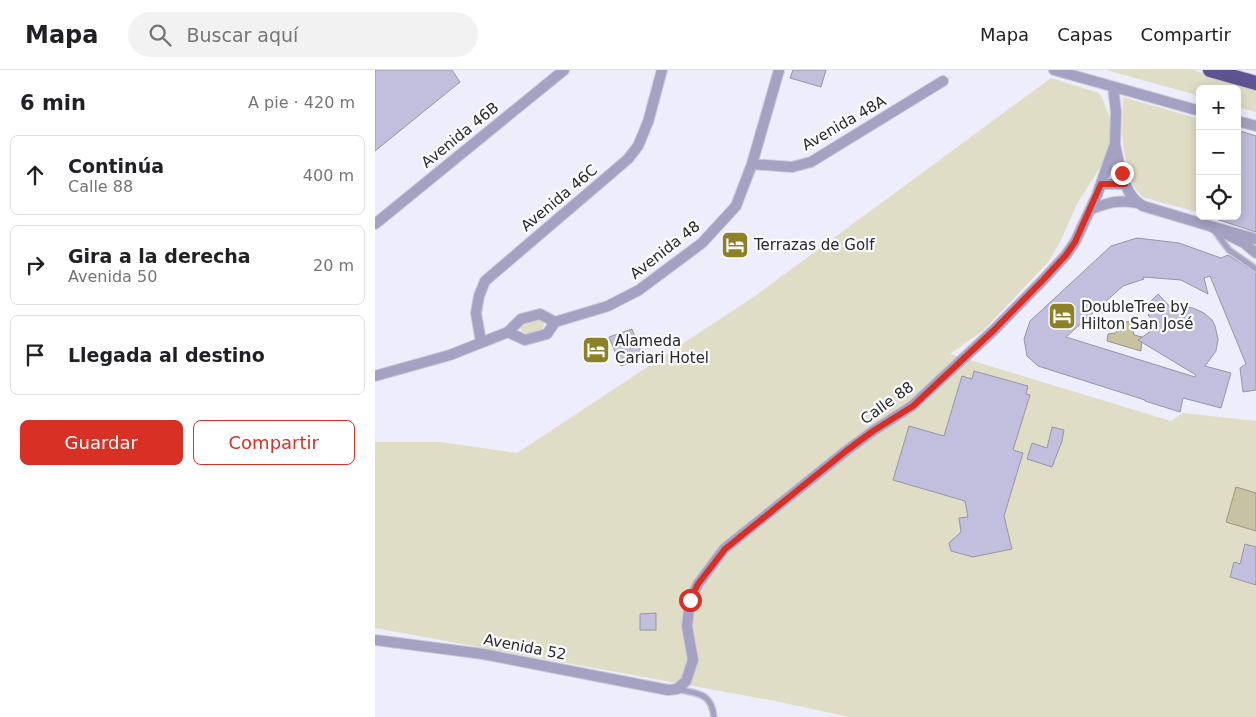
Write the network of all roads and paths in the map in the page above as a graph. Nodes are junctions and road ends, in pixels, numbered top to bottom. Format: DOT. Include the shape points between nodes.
graph roads {
  1 [pos="565,70"];
  2 [pos="662,70"];
  3 [pos="779,70"];
  4 [pos="1054,70"];
  5 [pos="1210,70"];
  6 [pos="943,81"];
  7 [pos="1256,83"];
  8 [pos="1113,87"];
  9 [pos="1196,110"];
  10 [pos="1241,122"];
  11 [pos="1256,126"];
  12 [pos="1115,144"];
  13 [pos="752,164"];
  14 [pos="1101,184"];
  15 [pos="1125,184"];
  16 [pos="1137,203"];
  17 [pos="1091,209"];
  18 [pos="375,224"];
  19 [pos="1211,226"];
  20 [pos="1256,239"];
  21 [pos="1256,253"];
  22 [pos="1256,270"];
  23 [pos="555,322"];
  24 [pos="508,332"];
  25 [pos="481,342"];
  26 [pos="375,376"];
  27 [pos="375,640"];
  28 [pos="672,690"];
  29 [pos="714,717"];
  1 -- 18 [label="street, Avenida 46B"];
  2 -- 25 [label="street, Avenida 46C" via="648,122 629,159 485,281 477,313"];
  3 -- 13 [label="street, Avenida 48"];
  4 -- 8 [label="street"];
  5 -- 7 [label="highway"];
  6 -- 13 [label="street, Avenida 48A" via="811,162 791,167"];
  8 -- 9 [label="street"];
  8 -- 12 [label="street, Calle 88"];
  10 -- 11 [label="street"];
  12 -- 14 [label="street, Calle 88"];
  12 -- 15 [label="street"];
  13 -- 23 [label="street, Avenida 48" via="735,206 702,243 639,290 608,306"];
  14 -- 15 [label="street"];
  14 -- 17 [label="street, Calle 88"];
  15 -- 16 [label="street"];
  16 -- 17 [label="street" via="1119,201"];
  16 -- 19 [label="street"];
  17 -- 28 [label="street, Calle 88" via="1066,255 994,330 913,406 846,451 725,549 690,600 687,626 693,660 686,681"];
  19 -- 20 [label="street"];
  19 -- 21 [label="street"];
  19 -- 22 [label="lane" via="1229,250"];
  23 -- 24 [label="street" via="540,314 521,318"];
  23 -- 24 [label="street, Avenida 48" via="547,334 525,340"];
  24 -- 25 [label="street"];
  25 -- 26 [label="street" via="450,355"];
  27 -- 28 [label="street, Avenida 52" via="483,654"];
  28 -- 29 [label="lane" via="703,696 713,706"];
}
